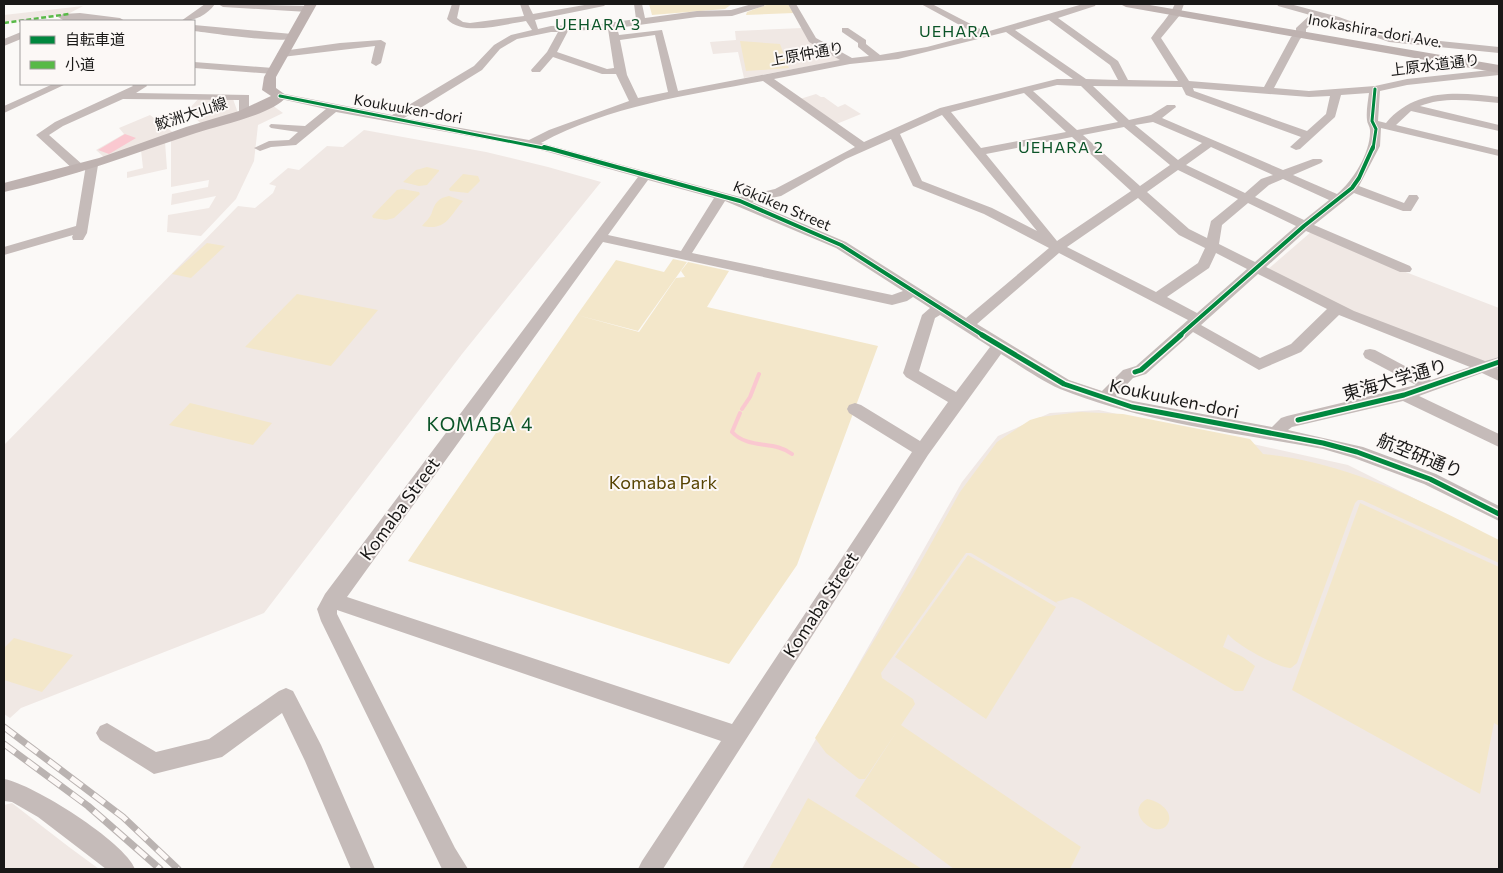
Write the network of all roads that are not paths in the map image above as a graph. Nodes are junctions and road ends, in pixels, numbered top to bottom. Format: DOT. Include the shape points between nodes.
graph roads {
  1 [pos="210,4"];
  2 [pos="222,4"];
  3 [pos="455,4"];
  4 [pos="461,4"];
  5 [pos="524,4"];
  6 [pos="601,4"];
  7 [pos="638,4"];
  8 [pos="761,4"];
  9 [pos="792,4"];
  10 [pos="925,4"];
  11 [pos="1092,4"];
  12 [pos="1126,4"];
  13 [pos="1149,4"];
  14 [pos="1281,4"];
  15 [pos="310,7"];
  16 [pos="83,8"];
  17 [pos="1178,8"];
  18 [pos="1317,14"];
  19 [pos="62,17"];
  20 [pos="1051,17"];
  21 [pos="530,19"];
  22 [pos="55,20"];
  23 [pos="112,20"];
  24 [pos="188,20"];
  25 [pos="641,21"];
  26 [pos="612,26"];
  27 [pos="1352,26"];
  28 [pos="195,28"];
  29 [pos="565,28"];
  30 [pos="1008,29"];
  31 [pos="845,30"];
  32 [pos="535,32"];
  33 [pos="1301,32"];
  34 [pos="985,35"];
  35 [pos="292,37"];
  36 [pos="1367,37"];
  37 [pos="614,38"];
  38 [pos="1340,38"];
  39 [pos="1499,50"];
  40 [pos="551,53"];
  41 [pos="282,54"];
  42 [pos="878,58"];
  43 [pos="850,61"];
  44 [pos="376,64"];
  45 [pos="195,65"];
  46 [pos="1499,67"];
  47 [pos="536,70"];
  48 [pos="272,71"];
  49 [pos="619,71"];
  50 [pos="1499,72"];
  51 [pos="765,76"];
  52 [pos="1082,81"];
  53 [pos="1124,82"];
  54 [pos="1407,82"];
  55 [pos="1186,84"];
  56 [pos="58,85"];
  57 [pos="139,85"];
  58 [pos="1026,89"];
  59 [pos="1375,89"];
  60 [pos="1268,90"];
  61 [pos="1336,92"];
  62 [pos="674,94"];
  63 [pos="121,96"];
  64 [pos="280,96"];
  65 [pos="1433,100"];
  66 [pos="1499,100"];
  67 [pos="635,102"];
  68 [pos="1171,107"];
  69 [pos="1408,107"];
  70 [pos="334,108"];
  71 [pos="4,110"];
  72 [pos="944,110"];
  73 [pos="244,114"];
  74 [pos="1154,118"];
  75 [pos="394,119"];
  76 [pos="1126,123"];
  77 [pos="1373,123"];
  78 [pos="275,126"];
  79 [pos="1389,127"];
  80 [pos="1499,128"];
  81 [pos="309,130"];
  82 [pos="894,132"];
  83 [pos="1074,133"];
  84 [pos="1309,136"];
  85 [pos="1210,143"];
  86 [pos="531,144"];
  87 [pos="863,147"];
  88 [pos="1296,147"];
  89 [pos="260,148"];
  90 [pos="978,152"];
  91 [pos="1499,153"];
  92 [pos="1317,161"];
  93 [pos="1177,165"];
  94 [pos="86,166"];
  95 [pos="646,174"];
  96 [pos="1283,176"];
  97 [pos="4,188"];
  98 [pos="1352,188"];
  99 [pos="1139,191"];
  100 [pos="722,195"];
  101 [pos="1246,198"];
  102 [pos="1413,198"];
  103 [pos="1338,199"];
  104 [pos="740,201"];
  105 [pos="1304,226"];
  106 [pos="598,237"];
  107 [pos="1212,246"];
  108 [pos="1058,247"];
  109 [pos="4,251"];
  110 [pos="684,256"];
  111 [pos="1257,268"];
  112 [pos="1405,269"];
  113 [pos="913,290"];
  114 [pos="1156,298"];
  115 [pos="941,308"];
  116 [pos="1337,308"];
  117 [pos="1194,322"];
  118 [pos="967,325"];
  119 [pos="999,346"];
  120 [pos="1370,354"];
  121 [pos="1499,362"];
  122 [pos="1484,368"];
  123 [pos="1499,376"];
  124 [pos="1430,386"];
  125 [pos="1404,395"];
  126 [pos="1104,399"];
  127 [pos="958,400"];
  128 [pos="855,409"];
  129 [pos="1281,435"];
  130 [pos="1499,441"];
  131 [pos="922,450"];
  132 [pos="1499,514"];
  133 [pos="332,600"];
  134 [pos="107,733"];
  135 [pos="736,736"];
  136 [pos="4,790"];
  137 [pos="123,869"];
  138 [pos="363,869"];
  139 [pos="456,869"];
  140 [pos="650,869"];
  1 -- 24 [label="street"];
  2 -- 15 [label="street"];
  3 -- 4 [label="street"];
  3 -- 21 [label="street" via="452,20 460,25"];
  5 -- 21 [label="street"];
  6 -- 21 [label="street"];
  7 -- 25 [label="street"];
  8 -- 25 [label="street" via="732,13"];
  9 -- 43 [label="street" via="812,40"];
  10 -- 34 [label="street"];
  11 -- 20 [label="street, 上原仲通り"];
  12 -- 17 [label="main road, Inokashira-dori Ave."];
  13 -- 17 [label="main road, Inokashira-dori Ave."];
  14 -- 18 [label="street"];
  15 -- 35 [label="main road"];
  16 -- 19 [label="street"];
  17 -- 33 [label="main road, Inokashira-dori Ave."];
  17 -- 55 [label="street" via="1156,38"];
  18 -- 27 [label="street"];
  18 -- 33 [label="street" via="1301,28"];
  19 -- 22 [label="street"];
  19 -- 23 [label="street"];
  20 -- 30 [label="street, 上原仲通り"];
  20 -- 53 [label="street" via="1114,63"];
  21 -- 32 [label="street"];
  25 -- 26 [label="street"];
  26 -- 29 [label="street"];
  26 -- 37 [label="street"];
  27 -- 36 [label="street"];
  27 -- 38 [label="street"];
  28 -- 35 [label="street"];
  29 -- 32 [label="street"];
  29 -- 40 [label="street"];
  30 -- 34 [label="street, 上原仲通り"];
  30 -- 52 [label="street"];
  31 -- 42 [label="street"];
  32 -- 75 [label="street" via="509,39 478,68"];
  33 -- 38 [label="main road, Inokashira-dori Ave."];
  33 -- 46 [label="main road, Inokashira-dori Ave."];
  33 -- 60 [label="street"];
  34 -- 42 [label="street, 上原仲通り" via="928,50"];
  35 -- 41 [label="main road"];
  36 -- 38 [label="main road, Inokashira-dori Ave."];
  36 -- 39 [label="street"];
  36 -- 46 [label="main road, Inokashira-dori Ave."];
  37 -- 49 [label="street"];
  37 -- 62 [label="street" via="659,32"];
  40 -- 47 [label="street"];
  40 -- 49 [label="street" via="606,72"];
  41 -- 44 [label="street" via="381,43"];
  41 -- 48 [label="main road"];
  42 -- 43 [label="street, 上原仲通り"];
  43 -- 51 [label="street, 上原仲通り"];
  45 -- 48 [label="street"];
  48 -- 64 [label="main road" via="268,89"];
  49 -- 67 [label="street"];
  50 -- 54 [label="street, 上原水道通り"];
  51 -- 62 [label="street, 上原仲通り"];
  51 -- 87 [label="street"];
  52 -- 53 [label="street, 上原水道通り"];
  52 -- 58 [label="street, 上原水道通り" via="1057,82"];
  52 -- 76 [label="street"];
  53 -- 55 [label="street, 上原水道通り"];
  54 -- 59 [label="street, 上原水道通り"];
  54 -- 65 [label="street"];
  55 -- 60 [label="street, 上原水道通り"];
  55 -- 84 [label="street" via="1190,93"];
  56 -- 71 [label="street"];
  57 -- 63 [label="street" via="142,86"];
  58 -- 72 [label="street, 上原水道通り"];
  58 -- 83 [label="street"];
  59 -- 61 [label="street, 上原水道通り"];
  59 -- 77 [label="street"];
  60 -- 61 [label="street, 上原水道通り" via="1309,94"];
  61 -- 84 [label="street" via="1331,115"];
  62 -- 67 [label="street, 上原仲通り"];
  63 -- 73 [label="street" via="245,97"];
  63 -- 94 [label="street" via="58,124 42,135"];
  64 -- 70 [label="street, Koukuuken-dori"];
  64 -- 73 [label="main road, 鮫洲大山線"];
  65 -- 66 [label="street" via="1470,97"];
  65 -- 69 [label="street"];
  67 -- 86 [label="street, 上原仲通り" via="553,132"];
  68 -- 74 [label="street"];
  69 -- 79 [label="street" via="1396,116"];
  69 -- 80 [label="street"];
  70 -- 75 [label="street, Koukuuken-dori"];
  70 -- 81 [label="street"];
  72 -- 82 [label="street, 上原水道通り"];
  72 -- 90 [label="street"];
  73 -- 94 [label="main road, 鮫洲大山線"];
  74 -- 76 [label="street"];
  74 -- 85 [label="street"];
  75 -- 86 [label="street, Koukuuken-dori"];
  76 -- 83 [label="street"];
  76 -- 93 [label="street"];
  77 -- 79 [label="street"];
  77 -- 98 [label="street" via="1376,129 1374,146"];
  78 -- 81 [label="street"];
  79 -- 91 [label="street"];
  81 -- 89 [label="street" via="290,144 269,144"];
  82 -- 87 [label="street, 上原水道通り"];
  82 -- 108 [label="street" via="917,183 988,211"];
  83 -- 90 [label="street"];
  83 -- 99 [label="street"];
  84 -- 88 [label="street"];
  85 -- 93 [label="street"];
  85 -- 96 [label="street"];
  86 -- 95 [label="street, Kōkūken Street"];
  87 -- 104 [label="street, 上原水道通り" via="777,193"];
  90 -- 108 [label="street"];
  92 -- 96 [label="street"];
  93 -- 99 [label="street"];
  93 -- 101 [label="street"];
  94 -- 97 [label="main road, 鮫洲大山線"];
  94 -- 109 [label="street" via="80,232"];
  95 -- 100 [label="street, Kōkūken Street"];
  95 -- 106 [label="street, Komaba Street"];
  96 -- 101 [label="street" via="1265,182"];
  96 -- 103 [label="street"];
  98 -- 102 [label="street" via="1407,208"];
  98 -- 103 [label="street"];
  99 -- 107 [label="street" via="1184,232"];
  99 -- 108 [label="street"];
  100 -- 104 [label="street, Kōkūken Street"];
  100 -- 110 [label="street"];
  101 -- 105 [label="street"];
  101 -- 107 [label="street" via="1216,224"];
  103 -- 105 [label="street"];
  104 -- 113 [label="street, Kōkūken Street" via="841,245"];
  105 -- 111 [label="street"];
  105 -- 112 [label="street"];
  106 -- 110 [label="street"];
  106 -- 133 [label="street, Komaba Street"];
  107 -- 111 [label="street"];
  107 -- 114 [label="street" via="1204,265"];
  108 -- 114 [label="street"];
  108 -- 118 [label="street"];
  110 -- 113 [label="street" via="892,300"];
  111 -- 116 [label="street"];
  111 -- 117 [label="street"];
  113 -- 115 [label="street, Kōkūken Street"];
  114 -- 117 [label="street"];
  115 -- 118 [label="street, Kōkūken Street"];
  115 -- 127 [label="street" via="930,315 911,373"];
  116 -- 117 [label="street" via="1296,348 1258,365"];
  116 -- 122 [label="street"];
  117 -- 126 [label="street" via="1141,370 1128,374"];
  118 -- 119 [label="street, Kōkūken Street"];
  119 -- 126 [label="street, Koukuuken-dori" via="1064,384"];
  119 -- 127 [label="street, Komaba Street"];
  120 -- 124 [label="street"];
  121 -- 122 [label="street, 東海大学通り"];
  122 -- 123 [label="street"];
  122 -- 124 [label="street, 東海大学通り"];
  124 -- 125 [label="street, 東海大学通り"];
  125 -- 129 [label="street, 東海大学通り" via="1287,422 1280,428"];
  125 -- 130 [label="street"];
  126 -- 129 [label="street, Koukuuken-dori"];
  127 -- 131 [label="street, Komaba Street"];
  128 -- 131 [label="street"];
  129 -- 132 [label="street, Koukuuken-dori" via="1357,452 1396,465"];
  131 -- 135 [label="street, Komaba Street"];
  133 -- 135 [label="street"];
  133 -- 139 [label="street" via="327,609 328,616 446,856"];
  134 -- 138 [label="street" via="154,763 214,749 286,698"];
  135 -- 140 [label="street, Komaba Street"];
  136 -- 137 [label="street" via="23,794"];
}
